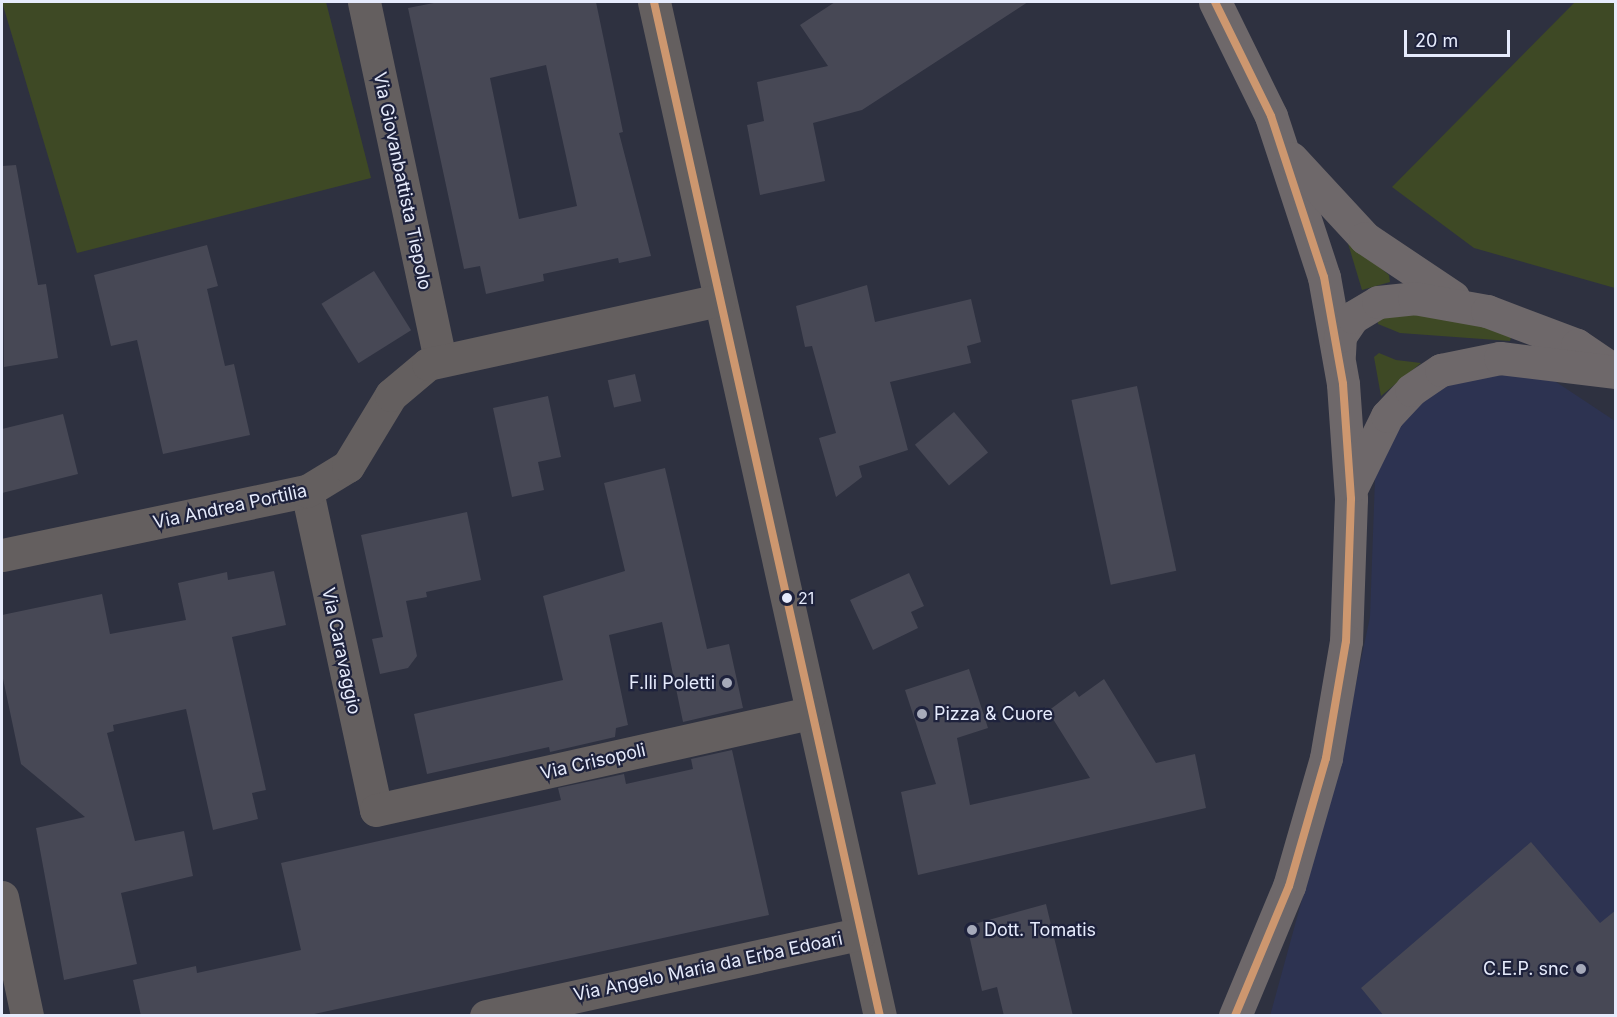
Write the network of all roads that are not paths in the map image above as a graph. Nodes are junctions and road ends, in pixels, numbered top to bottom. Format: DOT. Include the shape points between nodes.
graph roads {
  1 [pos="364,2"];
  2 [pos="654,2"];
  3 [pos="1215,2"];
  4 [pos="1280,141"];
  5 [pos="719,300"];
  6 [pos="1471,305"];
  7 [pos="1339,356"];
  8 [pos="440,360"];
  9 [pos="1616,372"];
  10 [pos="307,491"];
  11 [pos="1351,499"];
  12 [pos="2,555"];
  13 [pos="810,713"];
  14 [pos="376,810"];
  15 [pos="2,897"];
  16 [pos="859,934"];
  17 [pos="27,1016"];
  18 [pos="486,1016"];
  19 [pos="880,1016"];
  20 [pos="1235,1016"];
  1 -- 8 [label="street, Via Giovanbattista Tiepolo"];
  2 -- 5 [label="street"];
  3 -- 4 [label="main road"];
  4 -- 6 [label="main road" via="1292,160 1365,238 1409,272"];
  4 -- 7 [label="main road" via="1324,277"];
  5 -- 8 [label="street, Via Andrea Portilia"];
  5 -- 13 [label="street"];
  6 -- 7 [label="main road" via="1414,298 1378,302 1347,324"];
  6 -- 9 [label="main road" via="1571,342"];
  7 -- 11 [label="main road"];
  8 -- 10 [label="street, Via Andrea Portilia" via="417,370 395,390 348,466"];
  9 -- 11 [label="main road" via="1500,358 1441,370 1411,390 1387,416"];
  10 -- 12 [label="street, Via Andrea Portilia"];
  10 -- 14 [label="street, Via Caravaggio"];
  11 -- 20 [label="main road" via="1346,641 1326,758 1289,886"];
  13 -- 14 [label="street, Via Crisopoli"];
  13 -- 16 [label="street"];
  15 -- 17 [label="street"];
  16 -- 18 [label="street, Via Angelo Maria da Erba Edoari"];
  16 -- 19 [label="street"];
}
